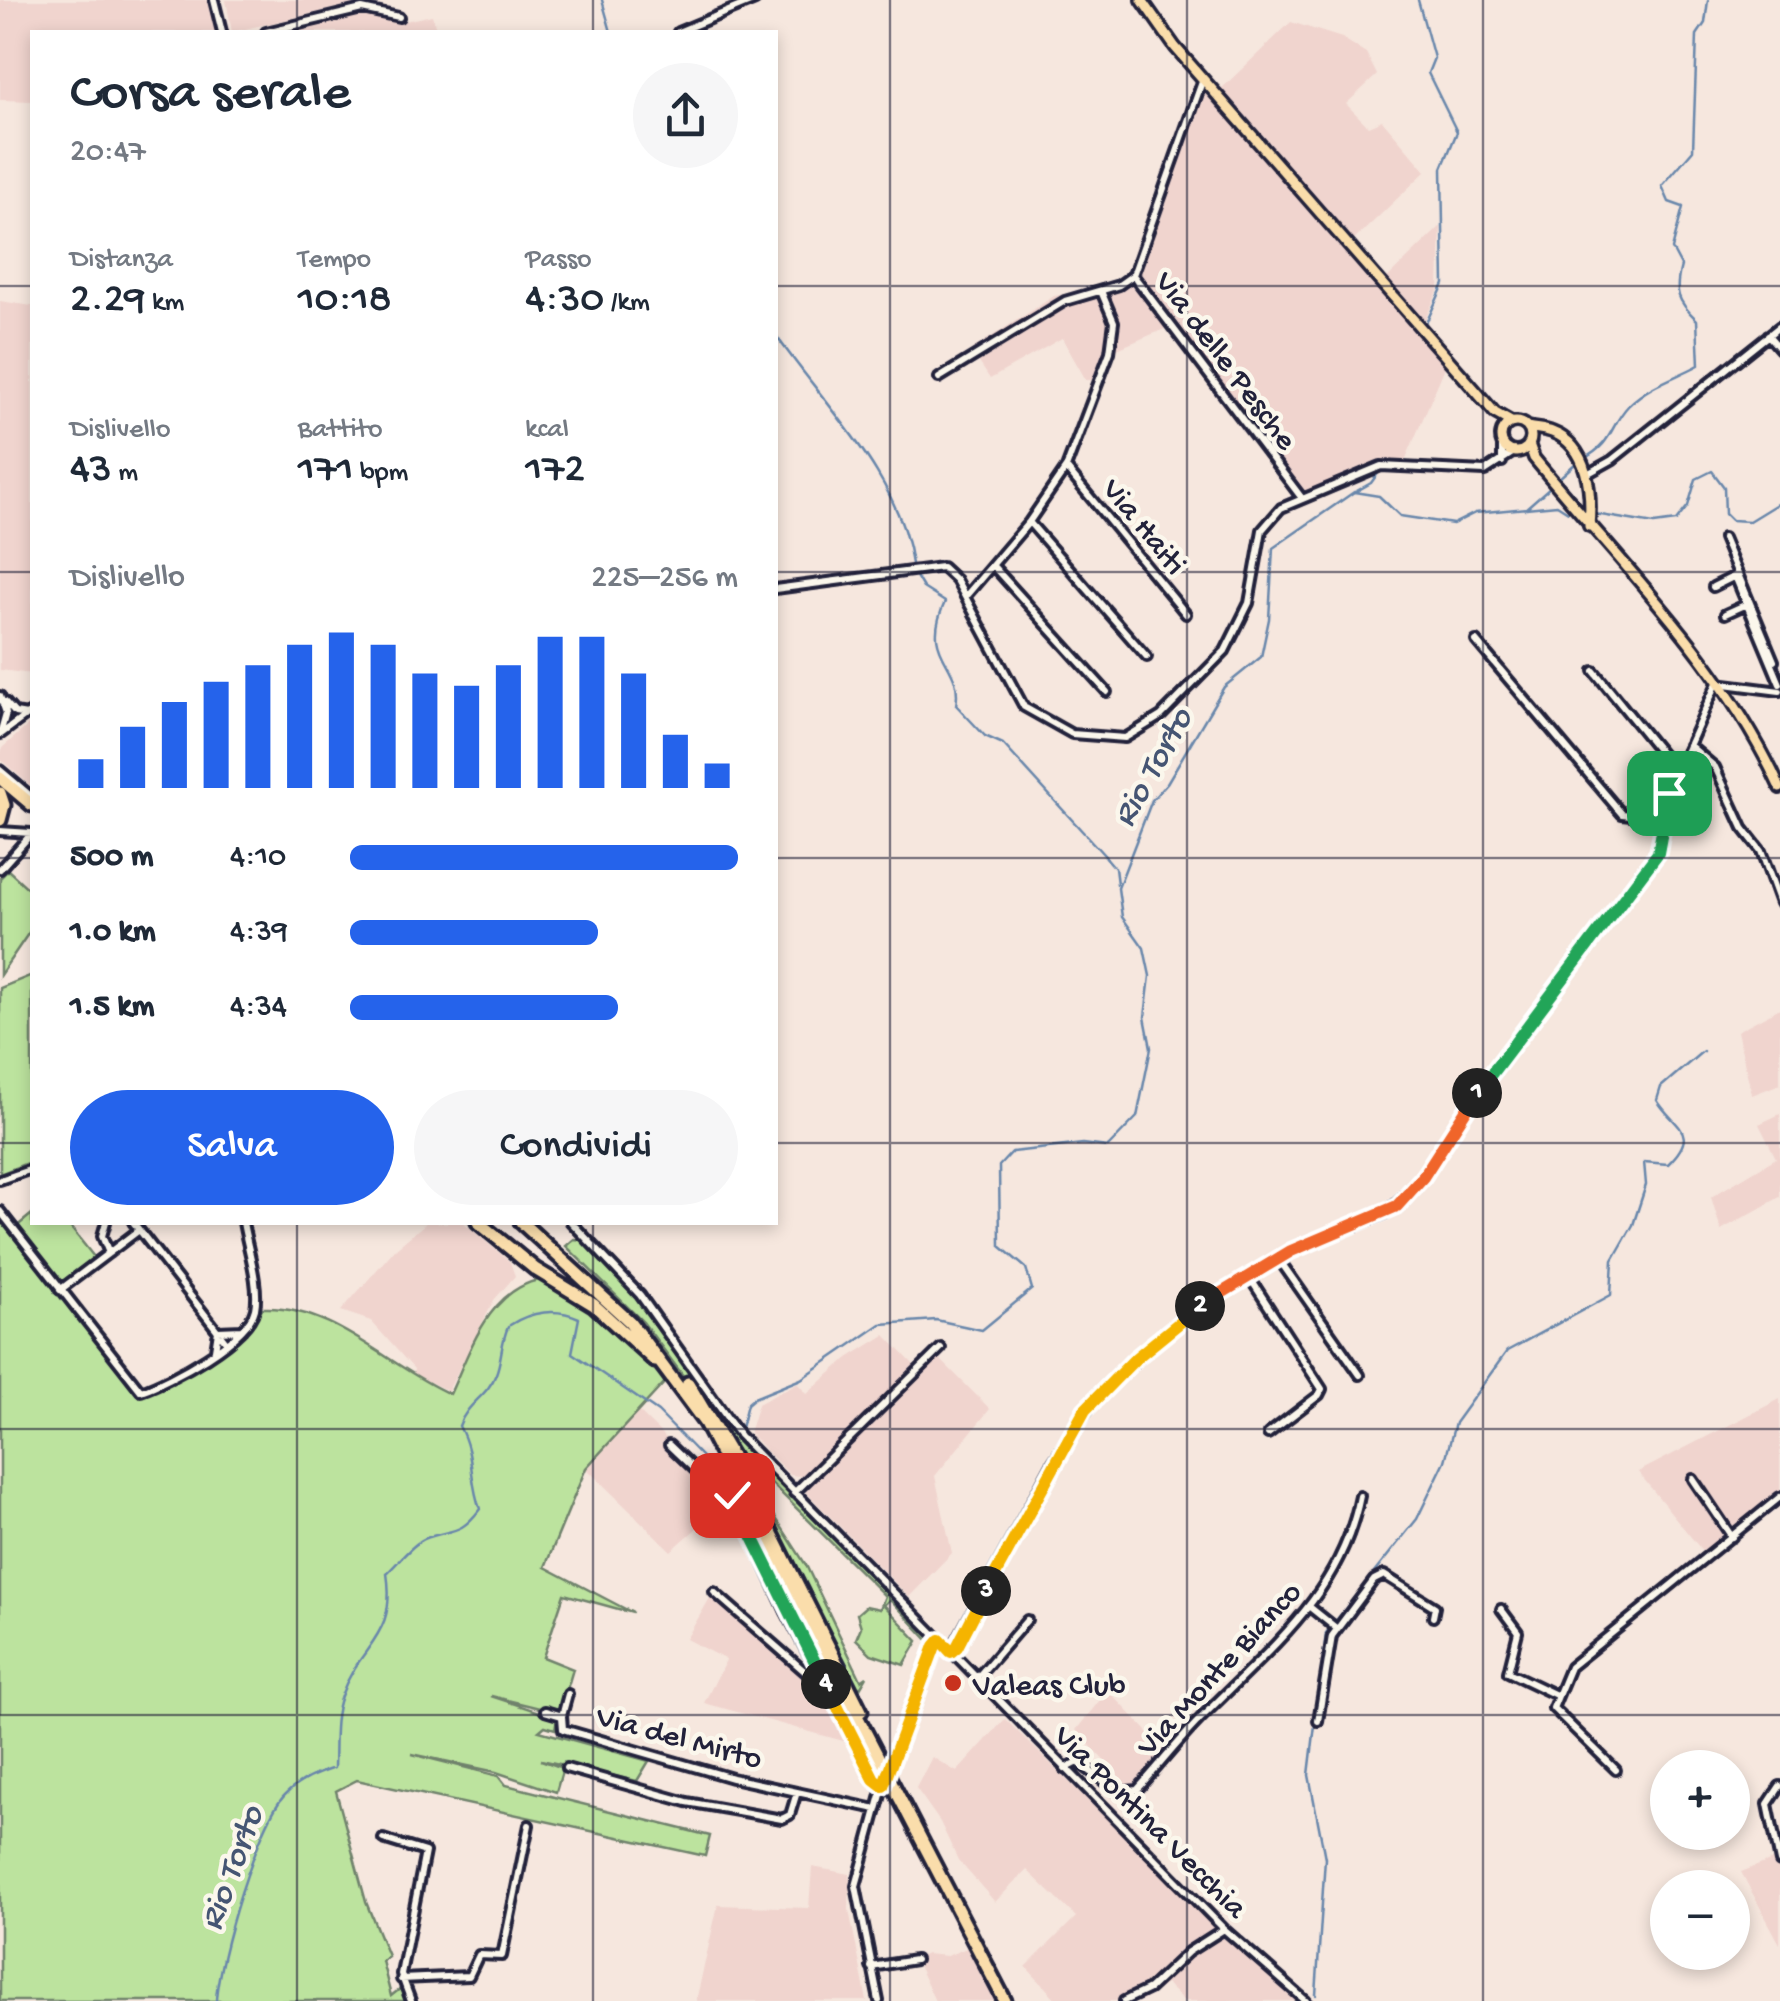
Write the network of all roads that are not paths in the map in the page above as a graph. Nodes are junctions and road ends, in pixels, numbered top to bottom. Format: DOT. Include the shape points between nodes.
graph roads {
  1 [pos="214,0"];
  2 [pos="755,0"];
  3 [pos="1142,0"];
  4 [pos="399,17"];
  5 [pos="222,30"];
  6 [pos="274,30"];
  7 [pos="683,30"];
  8 [pos="1204,78"];
  9 [pos="1133,275"];
  10 [pos="1101,291"];
  11 [pos="1780,326"];
  12 [pos="1768,335"];
  13 [pos="1780,349"];
  14 [pos="939,378"];
  15 [pos="1495,413"];
  16 [pos="1511,422"];
  17 [pos="1501,431"];
  18 [pos="1530,436"];
  19 [pos="1502,444"];
  20 [pos="1516,452"];
  21 [pos="1534,458"];
  22 [pos="1502,463"];
  23 [pos="1066,468"];
  24 [pos="1587,474"];
  25 [pos="1300,497"];
  26 [pos="1030,522"];
  27 [pos="1589,526"];
  28 [pos="1723,538"];
  29 [pos="994,567"];
  30 [pos="1713,586"];
  31 [pos="778,589"];
  32 [pos="965,597"];
  33 [pos="1747,604"];
  34 [pos="1186,614"];
  35 [pos="1724,614"];
  36 [pos="1476,640"];
  37 [pos="1147,657"];
  38 [pos="1774,664"];
  39 [pos="1594,672"];
  40 [pos="1717,683"];
  41 [pos="1780,687"];
  42 [pos="1107,692"];
  43 [pos="2,699"];
  44 [pos="30,713"];
  45 [pos="0,734"];
  46 [pos="1689,745"];
  47 [pos="1682,759"];
  48 [pos="1668,762"];
  49 [pos="2,781"];
  50 [pos="1780,788"];
  51 [pos="30,801"];
  52 [pos="30,812"];
  53 [pos="0,820"];
  54 [pos="0,832"];
  55 [pos="30,833"];
  56 [pos="30,835"];
  57 [pos="0,869"];
  58 [pos="1780,902"];
  59 [pos="30,1170"];
  60 [pos="0,1180"];
  61 [pos="0,1211"];
  62 [pos="105,1225"];
  63 [pos="136,1225"];
  64 [pos="243,1225"];
  65 [pos="482,1225"];
  66 [pos="524,1225"];
  67 [pos="535,1225"];
  68 [pos="574,1225"];
  69 [pos="139,1230"];
  70 [pos="550,1242"];
  71 [pos="108,1253"];
  72 [pos="1278,1258"];
  73 [pos="1248,1275"];
  74 [pos="60,1290"];
  75 [pos="632,1319"];
  76 [pos="243,1330"];
  77 [pos="218,1331"];
  78 [pos="227,1344"];
  79 [pos="941,1348"];
  80 [pos="215,1351"];
  81 [pos="1360,1375"];
  82 [pos="680,1384"];
  83 [pos="1268,1434"];
  84 [pos="719,1441"];
  85 [pos="669,1445"];
  86 [pos="1694,1479"];
  87 [pos="794,1493"];
  88 [pos="1360,1496"];
  89 [pos="1780,1497"];
  90 [pos="1732,1536"];
  91 [pos="714,1592"];
  92 [pos="1310,1608"];
  93 [pos="1501,1608"];
  94 [pos="1433,1617"];
  95 [pos="1026,1620"];
  96 [pos="1336,1628"];
  97 [pos="940,1640"];
  98 [pos="951,1652"];
  99 [pos="976,1678"];
  100 [pos="568,1694"];
  101 [pos="831,1694"];
  102 [pos="1556,1695"];
  103 [pos="544,1711"];
  104 [pos="562,1716"];
  105 [pos="1318,1720"];
  106 [pos="566,1768"];
  107 [pos="1065,1769"];
  108 [pos="1616,1770"];
  109 [pos="884,1785"];
  110 [pos="1780,1786"];
  111 [pos="797,1792"];
  112 [pos="876,1809"];
  113 [pos="529,1825"];
  114 [pos="383,1839"];
  115 [pos="1780,1862"];
  116 [pos="1224,1929"];
  117 [pos="915,1960"];
  118 [pos="871,1967"];
  119 [pos="401,1979"];
  120 [pos="411,2001"];
  121 [pos="879,2001"];
  122 [pos="1009,2001"];
  123 [pos="1124,2001"];
  124 [pos="1306,2001"];
  1 -- 5 [label="street"];
  2 -- 7 [label="street"];
  3 -- 8 [label="main road"];
  4 -- 6 [label="street" via="362,9"];
  8 -- 9 [label="street, Via delle Pesche"];
  8 -- 15 [label="main road"];
  9 -- 10 [label="street"];
  9 -- 25 [label="street, Via delle Pesche"];
  10 -- 14 [label="street" via="1065,300"];
  10 -- 23 [label="street" via="1114,322 1110,352"];
  11 -- 12 [label="street"];
  12 -- 13 [label="street"];
  12 -- 24 [label="street"];
  15 -- 16 [label="main road"];
  15 -- 17 [label="main road"];
  16 -- 17 [label="main road"];
  16 -- 18 [label="main road"];
  17 -- 19 [label="main road"];
  18 -- 20 [label="main road"];
  18 -- 21 [label="main road"];
  18 -- 24 [label="main road" via="1543,430 1558,435"];
  19 -- 20 [label="main road"];
  19 -- 22 [label="street"];
  20 -- 21 [label="main road"];
  20 -- 22 [label="street"];
  21 -- 27 [label="main road"];
  22 -- 25 [label="street" via="1483,472 1384,466"];
  23 -- 26 [label="street"];
  23 -- 34 [label="street, Via Haiti"];
  24 -- 27 [label="main road"];
  25 -- 32 [label="street" via="1276,511 1262,530 1248,603 1225,651 1161,716 1129,736 1072,734 1024,707"];
  26 -- 29 [label="street"];
  26 -- 37 [label="street"];
  27 -- 40 [label="main road" via="1672,614"];
  28 -- 38 [label="street"];
  29 -- 32 [label="street"];
  29 -- 42 [label="street"];
  30 -- 33 [label="street" via="1734,576"];
  31 -- 32 [label="street" via="935,565 951,574"];
  33 -- 35 [label="street"];
  33 -- 38 [label="street"];
  36 -- 48 [label="street" via="1620,813 1638,809 1646,776"];
  38 -- 41 [label="street"];
  39 -- 48 [label="street"];
  40 -- 41 [label="street"];
  40 -- 46 [label="street"];
  40 -- 50 [label="main road"];
  43 -- 44 [label="street" via="15,713"];
  43 -- 45 [label="street" via="6,717"];
  44 -- 45 [label="street"];
  46 -- 47 [label="street"];
  46 -- 58 [label="street" via="1715,767"];
  47 -- 48 [label="street"];
  47 -- 72 [label="street" via="1658,853 1473,1098 1414,1189 1378,1217"];
  49 -- 51 [label="highway"];
  49 -- 52 [label="highway"];
  49 -- 53 [label="highway"];
  54 -- 55 [label="street"];
  56 -- 57 [label="street"];
  59 -- 60 [label="street"];
  61 -- 74 [label="street"];
  62 -- 71 [label="street"];
  63 -- 69 [label="street"];
  64 -- 76 [label="street" via="256,1301"];
  65 -- 82 [label="highway" via="534,1269 598,1308"];
  66 -- 70 [label="highway"];
  67 -- 70 [label="highway"];
  68 -- 87 [label="street, Via Pontina Vecchia" via="640,1296 723,1417"];
  69 -- 71 [label="street"];
  69 -- 77 [label="street"];
  70 -- 75 [label="highway"];
  71 -- 74 [label="street"];
  72 -- 73 [label="street"];
  72 -- 81 [label="street"];
  73 -- 83 [label="street" via="1322,1389"];
  73 -- 98 [label="street" via="1177,1323 1089,1406"];
  74 -- 80 [label="street" via="139,1390"];
  75 -- 82 [label="highway"];
  75 -- 84 [label="highway" via="681,1372"];
  76 -- 77 [label="street"];
  76 -- 78 [label="street"];
  77 -- 78 [label="street"];
  77 -- 80 [label="street"];
  78 -- 80 [label="street"];
  79 -- 87 [label="street"];
  82 -- 84 [label="highway"];
  84 -- 122 [label="highway"];
  85 -- 101 [label="street" via="696,1470 714,1472 728,1484"];
  86 -- 90 [label="street"];
  87 -- 97 [label="street, Via Pontina Vecchia"];
  88 -- 92 [label="street, Via Monte Bianco" via="1350,1540"];
  89 -- 90 [label="street"];
  90 -- 102 [label="street" via="1576,1658"];
  91 -- 101 [label="street"];
  92 -- 96 [label="street"];
  92 -- 107 [label="street, Via Monte Bianco" via="1136,1791 1118,1792 1078,1762"];
  93 -- 102 [label="street" via="1518,1632 1508,1672"];
  94 -- 96 [label="street" via="1435,1607 1384,1575"];
  95 -- 99 [label="street"];
  96 -- 105 [label="street"];
  97 -- 98 [label="street, Via Pontina Vecchia"];
  97 -- 109 [label="street, bridge"];
  98 -- 99 [label="street, Via Pontina Vecchia"];
  99 -- 107 [label="street, Via Pontina Vecchia"];
  100 -- 104 [label="street"];
  101 -- 109 [label="street" via="874,1779"];
  102 -- 108 [label="street" via="1555,1710"];
  103 -- 104 [label="street"];
  104 -- 111 [label="street, Via del Mirto" via="563,1729"];
  106 -- 111 [label="street, Via del Mirto" via="691,1803 782,1819 790,1815"];
  107 -- 116 [label="street, Via Pontina Vecchia"];
  109 -- 112 [label="street"];
  110 -- 115 [label="street" via="1768,1807"];
  111 -- 112 [label="street, Via del Mirto"];
  112 -- 118 [label="street" via="856,1886"];
  113 -- 119 [label="street" via="502,1956 478,1955 469,1976"];
  114 -- 119 [label="street" via="425,1852"];
  116 -- 123 [label="street"];
  116 -- 124 [label="street, Via Pontina Vecchia"];
  117 -- 118 [label="street"];
  118 -- 121 [label="street"];
  119 -- 120 [label="street"];
}
